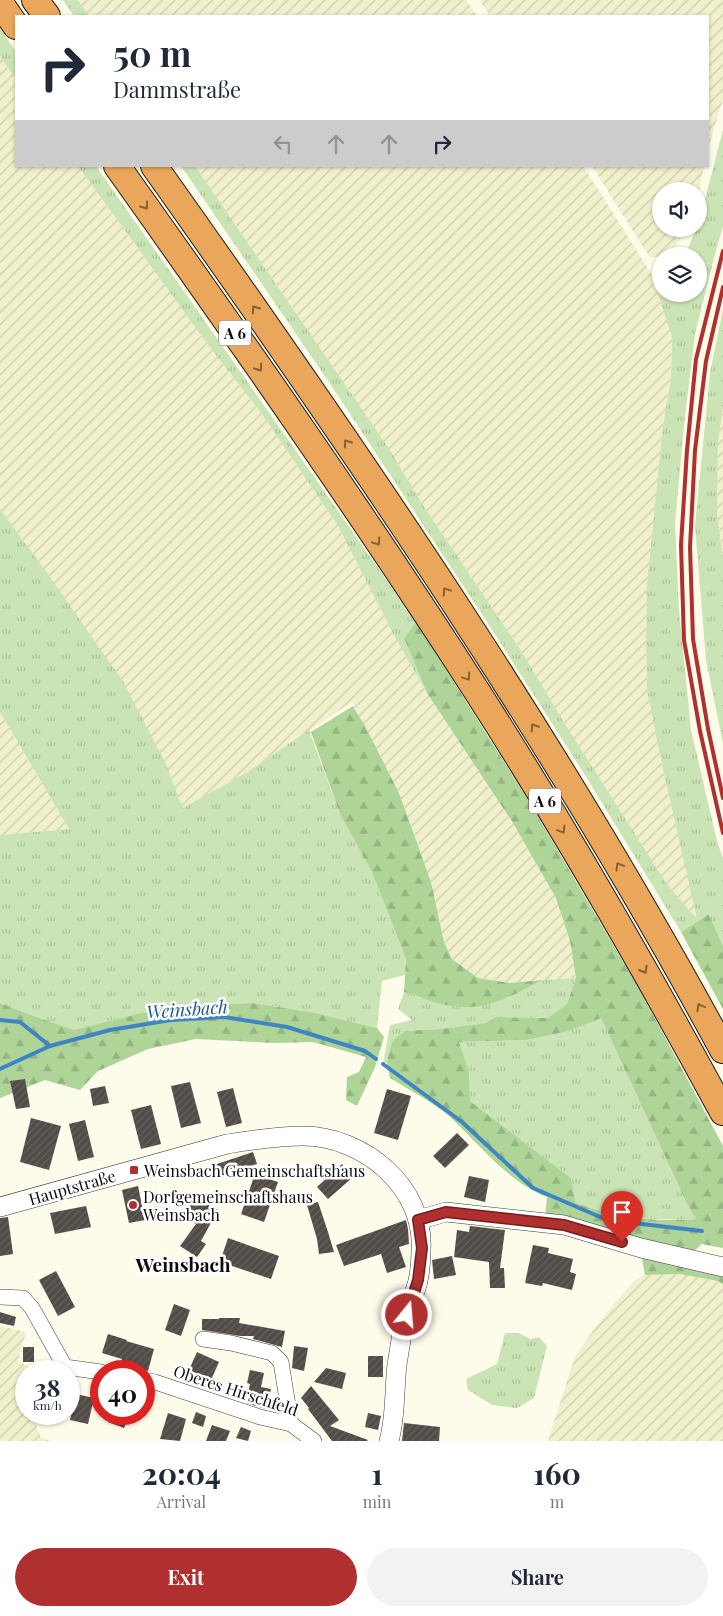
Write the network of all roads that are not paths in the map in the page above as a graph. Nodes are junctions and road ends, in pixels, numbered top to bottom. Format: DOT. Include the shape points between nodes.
graph roads {
  1 [pos="35,0"];
  2 [pos="0,3"];
  3 [pos="46,15"];
  4 [pos="15,25"];
  5 [pos="118,167"];
  6 [pos="155,167"];
  7 [pos="723,1050"];
  8 [pos="723,1112"];
  9 [pos="0,1207"];
  10 [pos="418,1220"];
  11 [pos="723,1267"];
  12 [pos="0,1297"];
  13 [pos="203,1340"];
  14 [pos="90,1370"];
  15 [pos="155,1384"];
  16 [pos="291,1424"];
  17 [pos="314,1441"];
  18 [pos="389,1441"];
  1 -- 3 [label="highway"];
  2 -- 4 [label="highway"];
  5 -- 8 [label="highway, A 6, one-way" via="350,501 478,693 620,927"];
  7 -- 6 [label="highway, A 6, one-way" via="646,910 504,678 375,483"];
  9 -- 10 [label="street, Hauptstraße" via="228,1144 304,1136 331,1139 375,1159 394,1176 408,1195"];
  10 -- 11 [label="street" via="446,1212 564,1225 641,1248"];
  10 -- 18 [label="street, Hauptstraße" via="422,1248 418,1280 396,1366"];
  12 -- 14 [label="street" via="24,1298 65,1367"];
  13 -- 16 [label="street" via="272,1353 281,1362"];
  15 -- 16 [label="street, Oberes Hirschfeld" via="260,1418"];
  16 -- 17 [label="street, Oberes Hirschfeld"];
}
